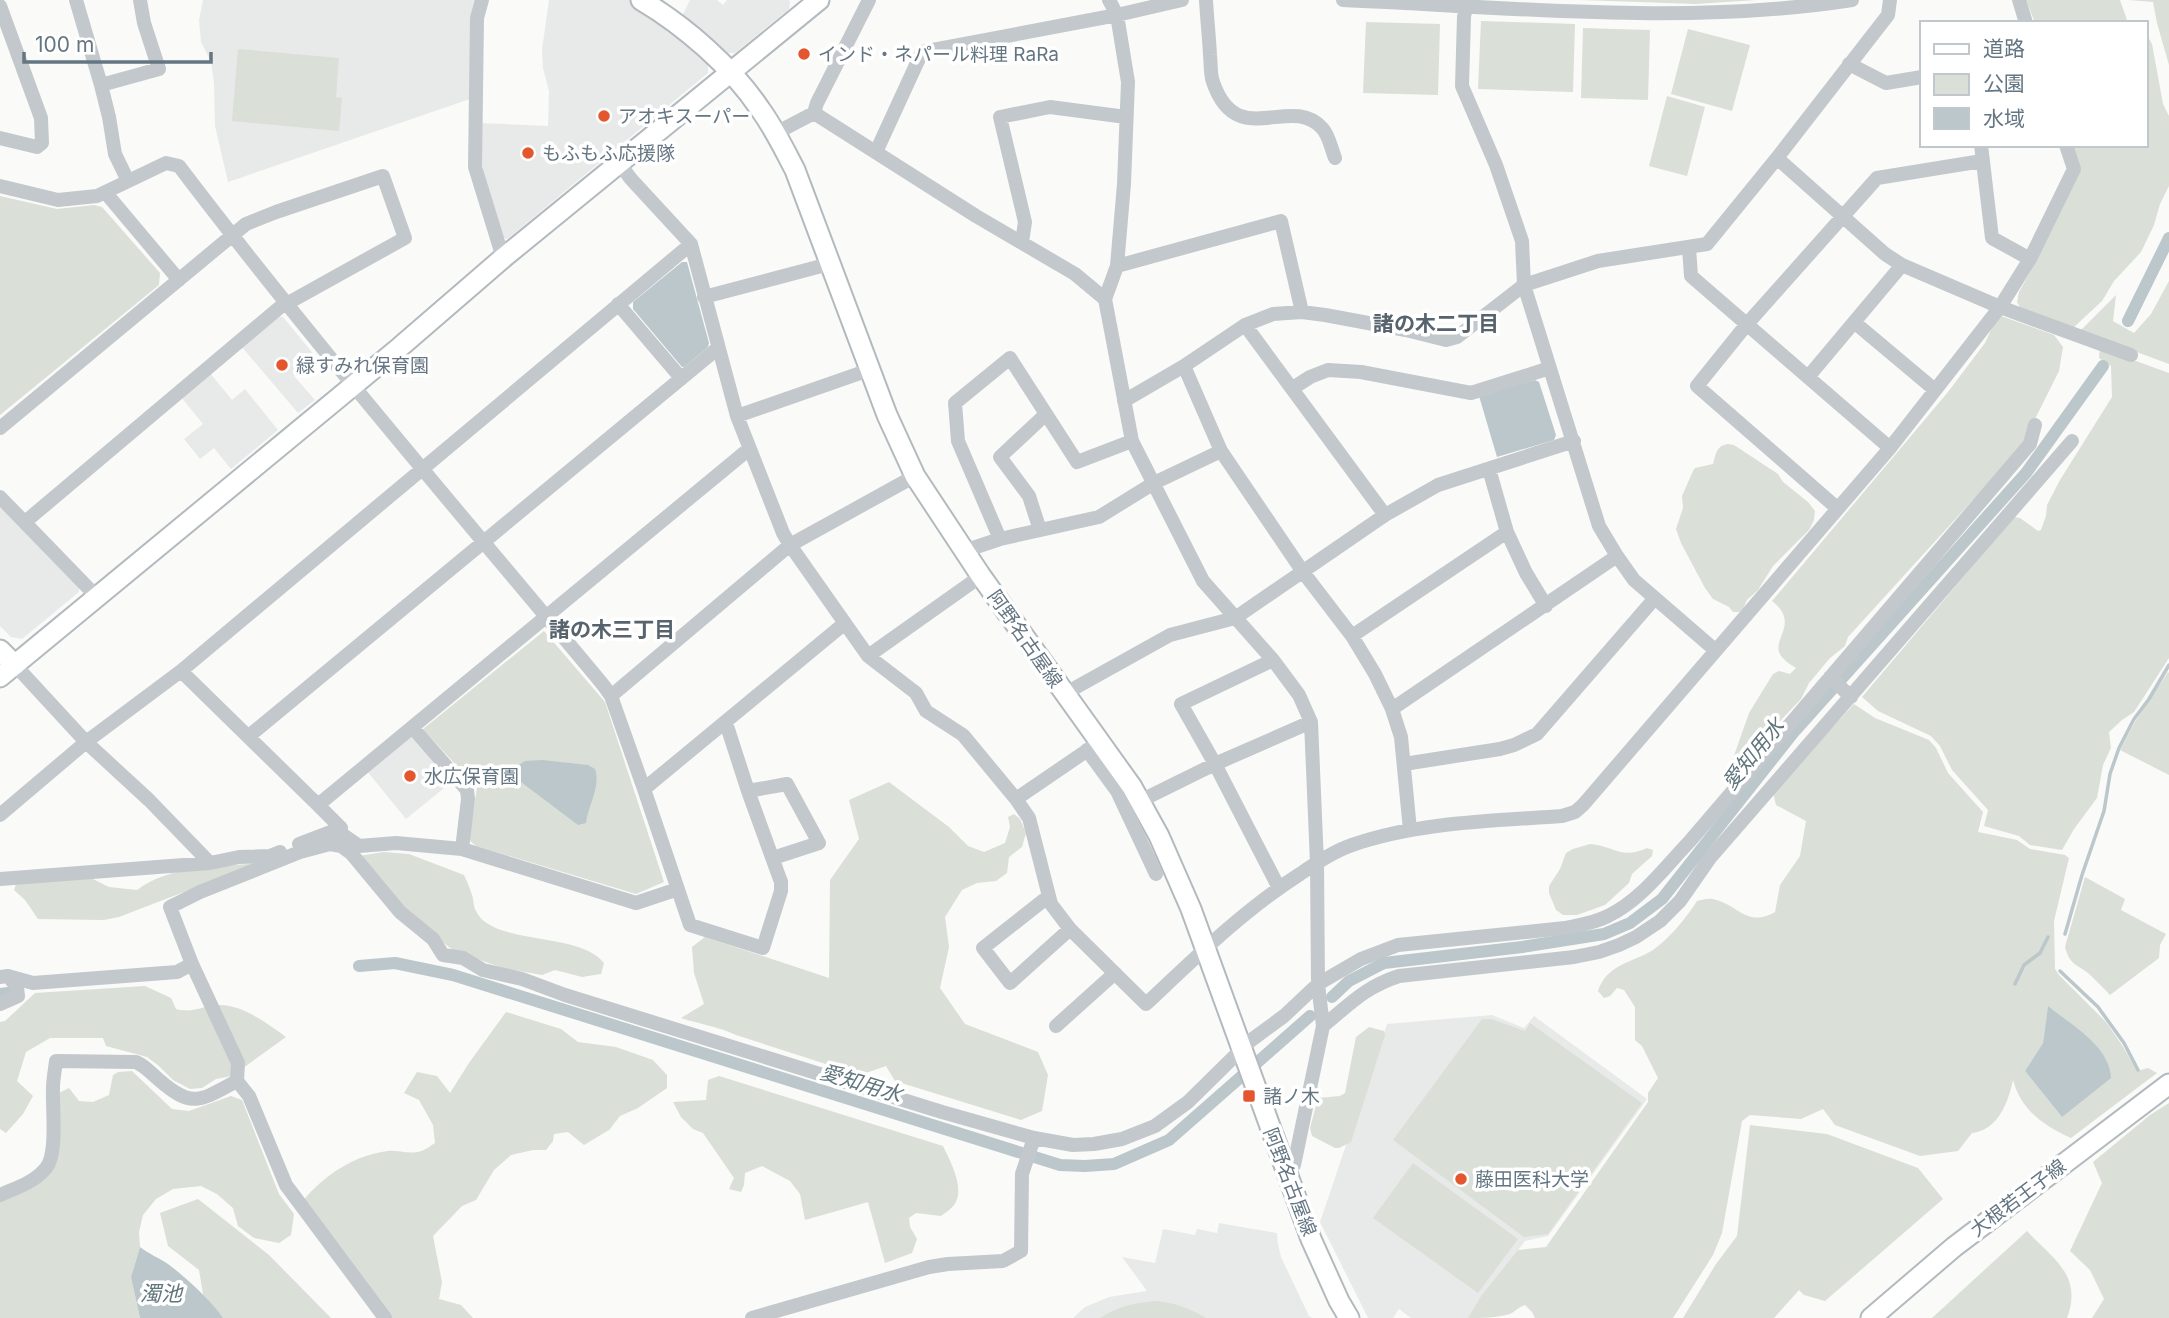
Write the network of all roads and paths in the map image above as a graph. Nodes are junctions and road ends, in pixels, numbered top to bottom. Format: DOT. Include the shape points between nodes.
graph roads {
  1 [pos="76,0"];
  2 [pos="140,0"];
  3 [pos="482,0"];
  4 [pos="641,0"];
  5 [pos="869,0"];
  6 [pos="1109,0"];
  7 [pos="1182,0"];
  8 [pos="1206,0"];
  9 [pos="1343,0"];
  10 [pos="1852,0"];
  11 [pos="1890,0"];
  12 [pos="2018,0"];
  13 [pos="1467,3"];
  14 [pos="806,4"];
  15 [pos="0,6"];
  16 [pos="1117,15"];
  17 [pos="2025,21"];
  18 [pos="1849,64"];
  19 [pos="730,73"];
  20 [pos="1920,77"];
  21 [pos="101,85"];
  22 [pos="814,113"];
  23 [pos="1126,117"];
  24 [pos="776,133"];
  25 [pos="0,138"];
  26 [pos="1981,147"];
  27 [pos="2067,147"];
  28 [pos="876,152"];
  29 [pos="1335,158"];
  30 [pos="1777,159"];
  31 [pos="1982,161"];
  32 [pos="619,163"];
  33 [pos="128,181"];
  34 [pos="0,186"];
  35 [pos="104,192"];
  36 [pos="1843,216"];
  37 [pos="233,237"];
  38 [pos="1022,242"];
  39 [pos="691,244"];
  40 [pos="1689,248"];
  41 [pos="503,258"];
  42 [pos="2030,259"];
  43 [pos="829,264"];
  44 [pos="1902,265"];
  45 [pos="1116,266"];
  46 [pos="179,280"];
  47 [pos="1524,285"];
  48 [pos="704,296"];
  49 [pos="1105,299"];
  50 [pos="287,303"];
  51 [pos="618,304"];
  52 [pos="2000,307"];
  53 [pos="1302,312"];
  54 [pos="1854,322"];
  55 [pos="1747,324"];
  56 [pos="1245,325"];
  57 [pos="718,348"];
  58 [pos="2132,355"];
  59 [pos="1184,366"];
  60 [pos="1550,368"];
  61 [pos="869,370"];
  62 [pos="1808,377"];
  63 [pos="681,378"];
  64 [pos="353,385"];
  65 [pos="1293,388"];
  66 [pos="1935,390"];
  67 [pos="1124,401"];
  68 [pos="1046,414"];
  69 [pos="737,416"];
  70 [pos="2035,425"];
  71 [pos="0,428"];
  72 [pos="1132,441"];
  73 [pos="1574,441"];
  74 [pos="2072,441"];
  75 [pos="1890,448"];
  76 [pos="749,449"];
  77 [pos="1221,451"];
  78 [pos="422,468"];
  79 [pos="1489,469"];
  80 [pos="915,476"];
  81 [pos="1154,483"];
  82 [pos="0,497"];
  83 [pos="1837,508"];
  84 [pos="1385,515"];
  85 [pos="25,522"];
  86 [pos="1040,530"];
  87 [pos="1507,532"];
  88 [pos="1000,539"];
  89 [pos="483,542"];
  90 [pos="790,545"];
  91 [pos="964,551"];
  92 [pos="1617,556"];
  93 [pos="1304,572"];
  94 [pos="981,576"];
  95 [pos="97,597"];
  96 [pos="1654,598"];
  97 [pos="1546,606"];
  98 [pos="546,616"];
  99 [pos="1235,618"];
  100 [pos="845,623"];
  101 [pos="1352,636"];
  102 [pos="0,650"];
  103 [pos="1715,650"];
  104 [pos="868,656"];
  105 [pos="1273,660"];
  106 [pos="7,671"];
  107 [pos="181,671"];
  108 [pos="1832,679"];
  109 [pos="1064,694"];
  110 [pos="1849,695"];
  111 [pos="611,696"];
  112 [pos="1392,709"];
  113 [pos="1311,722"];
  114 [pos="726,723"];
  115 [pos="413,728"];
  116 [pos="249,736"];
  117 [pos="86,742"];
  118 [pos="1093,746"];
  119 [pos="1215,764"];
  120 [pos="1404,764"];
  121 [pos="644,789"];
  122 [pos="748,791"];
  123 [pos="1016,799"];
  124 [pos="1140,802"];
  125 [pos="318,805"];
  126 [pos="0,816"];
  127 [pos="336,830"];
  128 [pos="1410,831"];
  129 [pos="1691,842"];
  130 [pos="461,849"];
  131 [pos="1709,857"];
  132 [pos="773,858"];
  133 [pos="209,863"];
  134 [pos="1317,863"];
  135 [pos="1156,874"];
  136 [pos="0,878"];
  137 [pos="1279,888"];
  138 [pos="678,889"];
  139 [pos="1049,896"];
  140 [pos="1070,929"];
  141 [pos="1205,949"];
  142 [pos="192,964"];
  143 [pos="1115,973"];
  144 [pos="4,976"];
  145 [pos="1318,984"];
  146 [pos="0,1004"];
  147 [pos="1056,1026"];
  148 [pos="1323,1026"];
  149 [pos="1243,1051"];
  150 [pos="237,1081"];
  151 [pos="2169,1084"];
  152 [pos="1033,1141"];
  153 [pos="1285,1170"];
  154 [pos="0,1195"];
  155 [pos="385,1318"];
  156 [pos="752,1318"];
  157 [pos="1349,1318"];
  158 [pos="1871,1318"];
  1 -- 21 [label="street"];
  2 -- 21 [label="street" via="159,69"];
  3 -- 41 [label="street" via="477,18 475,167"];
  4 -- 19 [label="main road, 阿野名古屋線" via="685,31"];
  5 -- 22 [label="street"];
  6 -- 16 [label="street"];
  7 -- 16 [label="street"];
  8 -- 29 [label="street" via="1212,80 1224,104 1247,120 1293,116 1317,123"];
  9 -- 13 [label="street"];
  10 -- 13 [label="street" via="1706,13"];
  11 -- 18 [label="street" via="1888,15"];
  12 -- 17 [label="street"];
  13 -- 47 [label="street" via="1462,86 1522,241"];
  14 -- 19 [label="main road"];
  15 -- 25 [label="street" via="43,133 37,147"];
  16 -- 23 [label="street" via="1128,82"];
  16 -- 28 [label="street" via="922,52"];
  18 -- 20 [label="street" via="1886,83"];
  18 -- 30 [label="street"];
  19 -- 24 [label="main road, 阿野名古屋線"];
  19 -- 32 [label="main road"];
  21 -- 33 [label="street" via="115,154"];
  22 -- 24 [label="street"];
  22 -- 28 [label="street"];
  23 -- 38 [label="street" via="1050,107 1000,117 1025,222"];
  23 -- 45 [label="street"];
  24 -- 43 [label="main road, 阿野名古屋線" via="795,170"];
  26 -- 31 [label="street"];
  27 -- 42 [label="street" via="2074,169"];
  28 -- 38 [label="street"];
  30 -- 36 [label="street"];
  30 -- 40 [label="street" via="1707,244"];
  31 -- 36 [label="street" via="1877,178"];
  31 -- 42 [label="street" via="1992,238"];
  32 -- 39 [label="street"];
  32 -- 41 [label="main road"];
  33 -- 35 [label="street"];
  33 -- 37 [label="street" via="166,163 179,166"];
  34 -- 35 [label="street" via="58,200"];
  35 -- 46 [label="street"];
  36 -- 44 [label="street"];
  36 -- 55 [label="street"];
  37 -- 46 [label="street"];
  37 -- 50 [label="street"];
  37 -- 50 [label="street" via="247,224 276,212 383,176 405,238"];
  38 -- 49 [label="street" via="1075,274"];
  39 -- 48 [label="street"];
  39 -- 51 [label="street"];
  40 -- 47 [label="street" via="1598,261"];
  40 -- 55 [label="street" via="1691,276"];
  41 -- 64 [label="main road"];
  42 -- 52 [label="street"];
  43 -- 48 [label="street"];
  43 -- 61 [label="main road, 阿野名古屋線"];
  44 -- 52 [label="street"];
  44 -- 54 [label="street"];
  45 -- 49 [label="street"];
  45 -- 53 [label="street" via="1281,221"];
  46 -- 71 [label="street"];
  47 -- 53 [label="street" via="1457,337 1446,340"];
  47 -- 60 [label="street"];
  48 -- 57 [label="street"];
  49 -- 67 [label="street"];
  50 -- 64 [label="street"];
  50 -- 85 [label="street"];
  51 -- 63 [label="street"];
  51 -- 78 [label="street"];
  52 -- 58 [label="street"];
  52 -- 66 [label="street"];
  53 -- 56 [label="street" via="1273,314"];
  54 -- 62 [label="street"];
  54 -- 66 [label="street"];
  55 -- 62 [label="street"];
  55 -- 83 [label="street" via="1697,386"];
  56 -- 59 [label="street"];
  56 -- 65 [label="street"];
  57 -- 63 [label="street"];
  57 -- 69 [label="street"];
  59 -- 67 [label="street"];
  59 -- 77 [label="street"];
  60 -- 65 [label="street" via="1471,393 1328,370"];
  60 -- 73 [label="street"];
  61 -- 69 [label="street"];
  61 -- 80 [label="main road, 阿野名古屋線"];
  62 -- 75 [label="street"];
  63 -- 89 [label="street"];
  64 -- 78 [label="street"];
  64 -- 95 [label="main road"];
  65 -- 84 [label="street"];
  66 -- 75 [label="street"];
  67 -- 72 [label="street"];
  68 -- 72 [label="street" via="1077,462"];
  68 -- 86 [label="street" via="1000,457 1029,495"];
  68 -- 88 [label="street" via="1010,358 955,403 958,441"];
  69 -- 76 [label="street"];
  70 -- 108 [label="street" via="2030,444"];
  72 -- 81 [label="street"];
  73 -- 79 [label="street"];
  73 -- 92 [label="street" via="1600,526"];
  74 -- 110 [label="street"];
  75 -- 83 [label="street"];
  76 -- 90 [label="street"];
  76 -- 98 [label="street"];
  77 -- 81 [label="street"];
  77 -- 93 [label="street"];
  78 -- 89 [label="street"];
  78 -- 107 [label="street"];
  79 -- 84 [label="street" via="1438,485"];
  79 -- 87 [label="street"];
  80 -- 90 [label="street"];
  80 -- 91 [label="main road, 阿野名古屋線"];
  81 -- 86 [label="street" via="1099,517"];
  81 -- 99 [label="street" via="1203,581"];
  82 -- 85 [label="street"];
  83 -- 103 [label="street"];
  84 -- 93 [label="street"];
  85 -- 95 [label="street"];
  86 -- 88 [label="street"];
  87 -- 97 [label="street"];
  87 -- 101 [label="street"];
  88 -- 91 [label="street"];
  89 -- 98 [label="street"];
  89 -- 116 [label="street"];
  90 -- 100 [label="street"];
  90 -- 111 [label="street"];
  91 -- 94 [label="main road, 阿野名古屋線"];
  92 -- 96 [label="street"];
  92 -- 97 [label="street"];
  93 -- 99 [label="street"];
  93 -- 101 [label="street"];
  94 -- 104 [label="street"];
  94 -- 109 [label="main road, 阿野名古屋線"];
  95 -- 106 [label="main road"];
  96 -- 103 [label="street"];
  96 -- 120 [label="street" via="1537,734 1500,749"];
  97 -- 112 [label="street"];
  98 -- 111 [label="street"];
  98 -- 115 [label="street"];
  99 -- 105 [label="street"];
  99 -- 109 [label="street" via="1170,635"];
  100 -- 104 [label="street"];
  100 -- 114 [label="street"];
  101 -- 112 [label="street"];
  102 -- 106 [label="main road"];
  103 -- 128 [label="street" via="1575,812"];
  104 -- 123 [label="street" via="916,694 926,711 963,735"];
  105 -- 113 [label="street" via="1299,695"];
  105 -- 119 [label="street" via="1181,704"];
  106 -- 117 [label="street"];
  107 -- 116 [label="street"];
  107 -- 117 [label="street"];
  108 -- 110 [label="street"];
  108 -- 129 [label="street"];
  109 -- 118 [label="main road, 阿野名古屋線"];
  110 -- 131 [label="street"];
  111 -- 121 [label="street"];
  112 -- 120 [label="street"];
  113 -- 119 [label="street"];
  113 -- 134 [label="street"];
  114 -- 121 [label="street"];
  114 -- 122 [label="street"];
  115 -- 125 [label="street"];
  115 -- 130 [label="street" via="467,790"];
  116 -- 125 [label="street"];
  117 -- 126 [label="street"];
  117 -- 133 [label="street"];
  118 -- 123 [label="street"];
  118 -- 124 [label="main road, 阿野名古屋線"];
  118 -- 135 [label="street"];
  119 -- 124 [label="street"];
  119 -- 137 [label="street"];
  120 -- 128 [label="street"];
  121 -- 138 [label="street"];
  122 -- 132 [label="street"];
  122 -- 132 [label="street" via="787,784 819,843"];
  123 -- 139 [label="street" via="1029,818"];
  124 -- 141 [label="main road, 阿野名古屋線" via="1170,859"];
  125 -- 127 [label="street" via="341,828"];
  127 -- 130 [label="street" via="359,846 396,843"];
  127 -- 133 [label="street" via="270,856"];
  128 -- 134 [label="street" via="1350,845"];
  129 -- 131 [label="street"];
  129 -- 145 [label="street" via="1634,900 1607,917 1565,928 1398,945 1361,959"];
  130 -- 138 [label="street" via="636,903"];
  131 -- 148 [label="street" via="1680,901 1660,921 1619,945 1574,957 1399,976 1358,996"];
  132 -- 138 [label="street" via="781,891 763,948 690,925"];
  133 -- 136 [label="street"];
  134 -- 137 [label="street"];
  134 -- 145 [label="street"];
  137 -- 141 [label="street"];
  139 -- 140 [label="street"];
  139 -- 140 [label="street" via="983,948 1010,983"];
  140 -- 143 [label="street"];
  141 -- 143 [label="street" via="1146,1004"];
  141 -- 149 [label="main road, 阿野名古屋線"];
  142 -- 144 [label="street" via="177,972 33,984"];
  142 -- 150 [label="street" via="238,1063"];
  142 -- 152 [label="street" via="170,906 300,852 330,844 341,846 400,912 433,939 443,955"];
  143 -- 147 [label="street"];
  144 -- 146 [label="street" via="17,987 18,996"];
  145 -- 148 [label="street"];
  145 -- 149 [label="street"];
  148 -- 153 [label="street" via="1294,1165"];
  149 -- 152 [label="street" via="1188,1102 1141,1134 1094,1144"];
  149 -- 153 [label="main road, 阿野名古屋線"];
  150 -- 154 [label="street" via="191,1100 174,1093 136,1062 56,1061 49,1165 26,1184"];
  150 -- 155 [label="street" via="249,1096 286,1185"];
  151 -- 158 [label="main road, 大根若王子線" via="1954,1247"];
  152 -- 156 [label="street" via="1021,1187 1021,1251 1003,1261 929,1267"];
  153 -- 157 [label="main road, 阿野名古屋線"];
}
